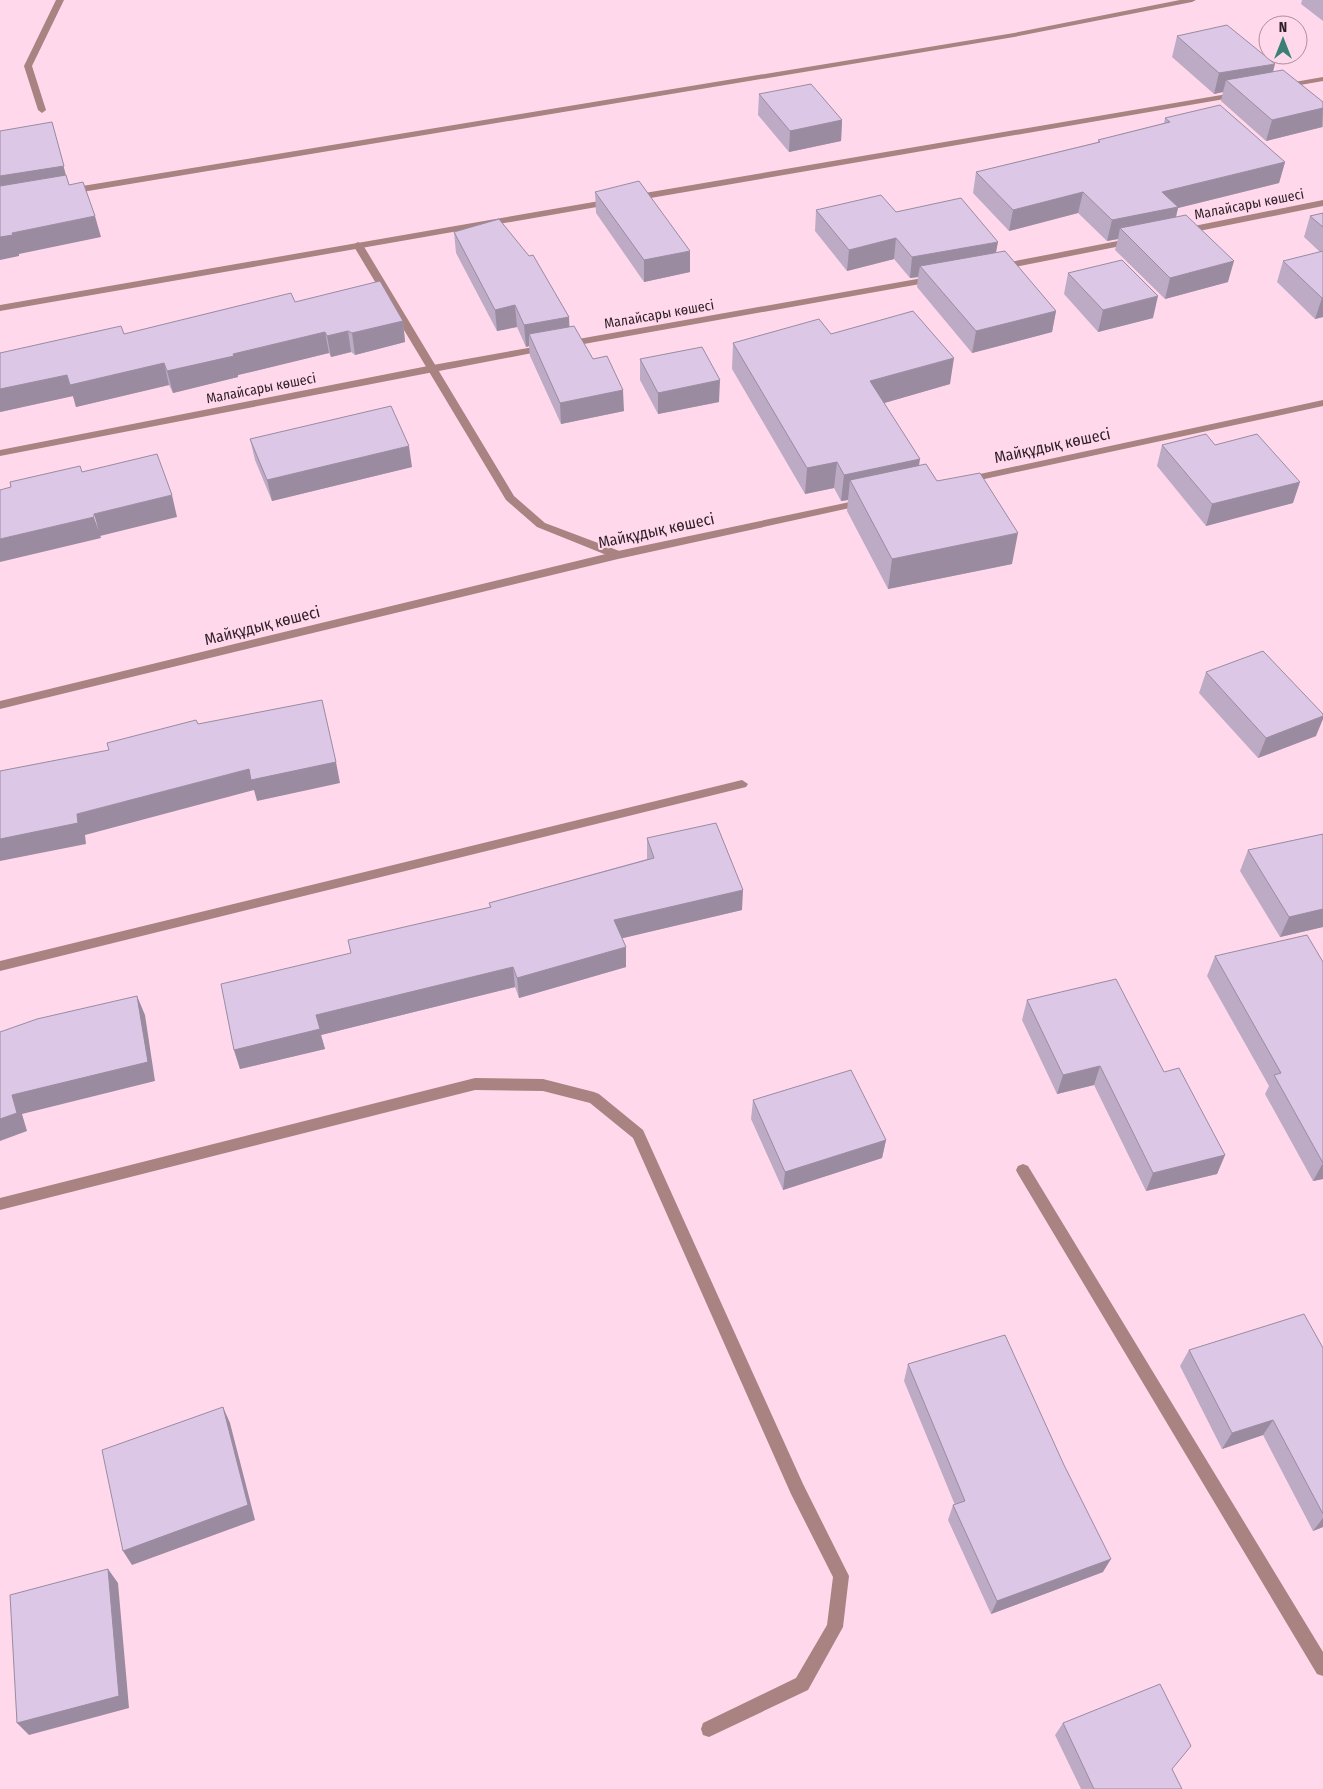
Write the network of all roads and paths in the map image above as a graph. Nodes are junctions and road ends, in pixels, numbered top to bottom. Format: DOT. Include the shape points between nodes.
graph roads {
  1 [pos="60,0"];
  2 [pos="1192,0"];
  3 [pos="1323,79"];
  4 [pos="1274,88"];
  5 [pos="1244,93"];
  6 [pos="42,110"];
  7 [pos="59,193"];
  8 [pos="627,199"];
  9 [pos="617,201"];
  10 [pos="1323,203"];
  11 [pos="1176,232"];
  12 [pos="1147,238"];
  13 [pos="358,245"];
  14 [pos="990,269"];
  15 [pos="941,278"];
  16 [pos="0,308"];
  17 [pos="433,368"];
  18 [pos="1323,403"];
  19 [pos="0,453"];
  20 [pos="956,482"];
  21 [pos="879,499"];
  22 [pos="618,555"];
  23 [pos="0,705"];
  24 [pos="742,784"];
  25 [pos="0,966"];
  26 [pos="1023,1170"];
  27 [pos="0,1204"];
  28 [pos="1323,1668"];
  29 [pos="709,1729"];
  1 -- 6 [label="street" via="28,66"];
  2 -- 7 [label="street" via="1014,35"];
  3 -- 4 [label="street"];
  5 -- 8 [label="street"];
  9 -- 13 [label="street"];
  10 -- 11 [label="street, Малайсары көшесі"];
  12 -- 14 [label="street"];
  13 -- 16 [label="street"];
  13 -- 17 [label="street"];
  15 -- 17 [label="street, Малайсары көшесі"];
  17 -- 19 [label="street, Малайсары көшесі"];
  17 -- 22 [label="street" via="510,498 541,525"];
  18 -- 20 [label="street, Майқұдық көшесі"];
  21 -- 22 [label="street, Майқұдық көшесі"];
  22 -- 23 [label="street, Майқұдық көшесі"];
  24 -- 25 [label="street"];
  26 -- 28 [label="street"];
  27 -- 29 [label="street" via="475,1084 543,1085 594,1098 638,1134 797,1489 841,1576 835,1627 802,1684"];
}
